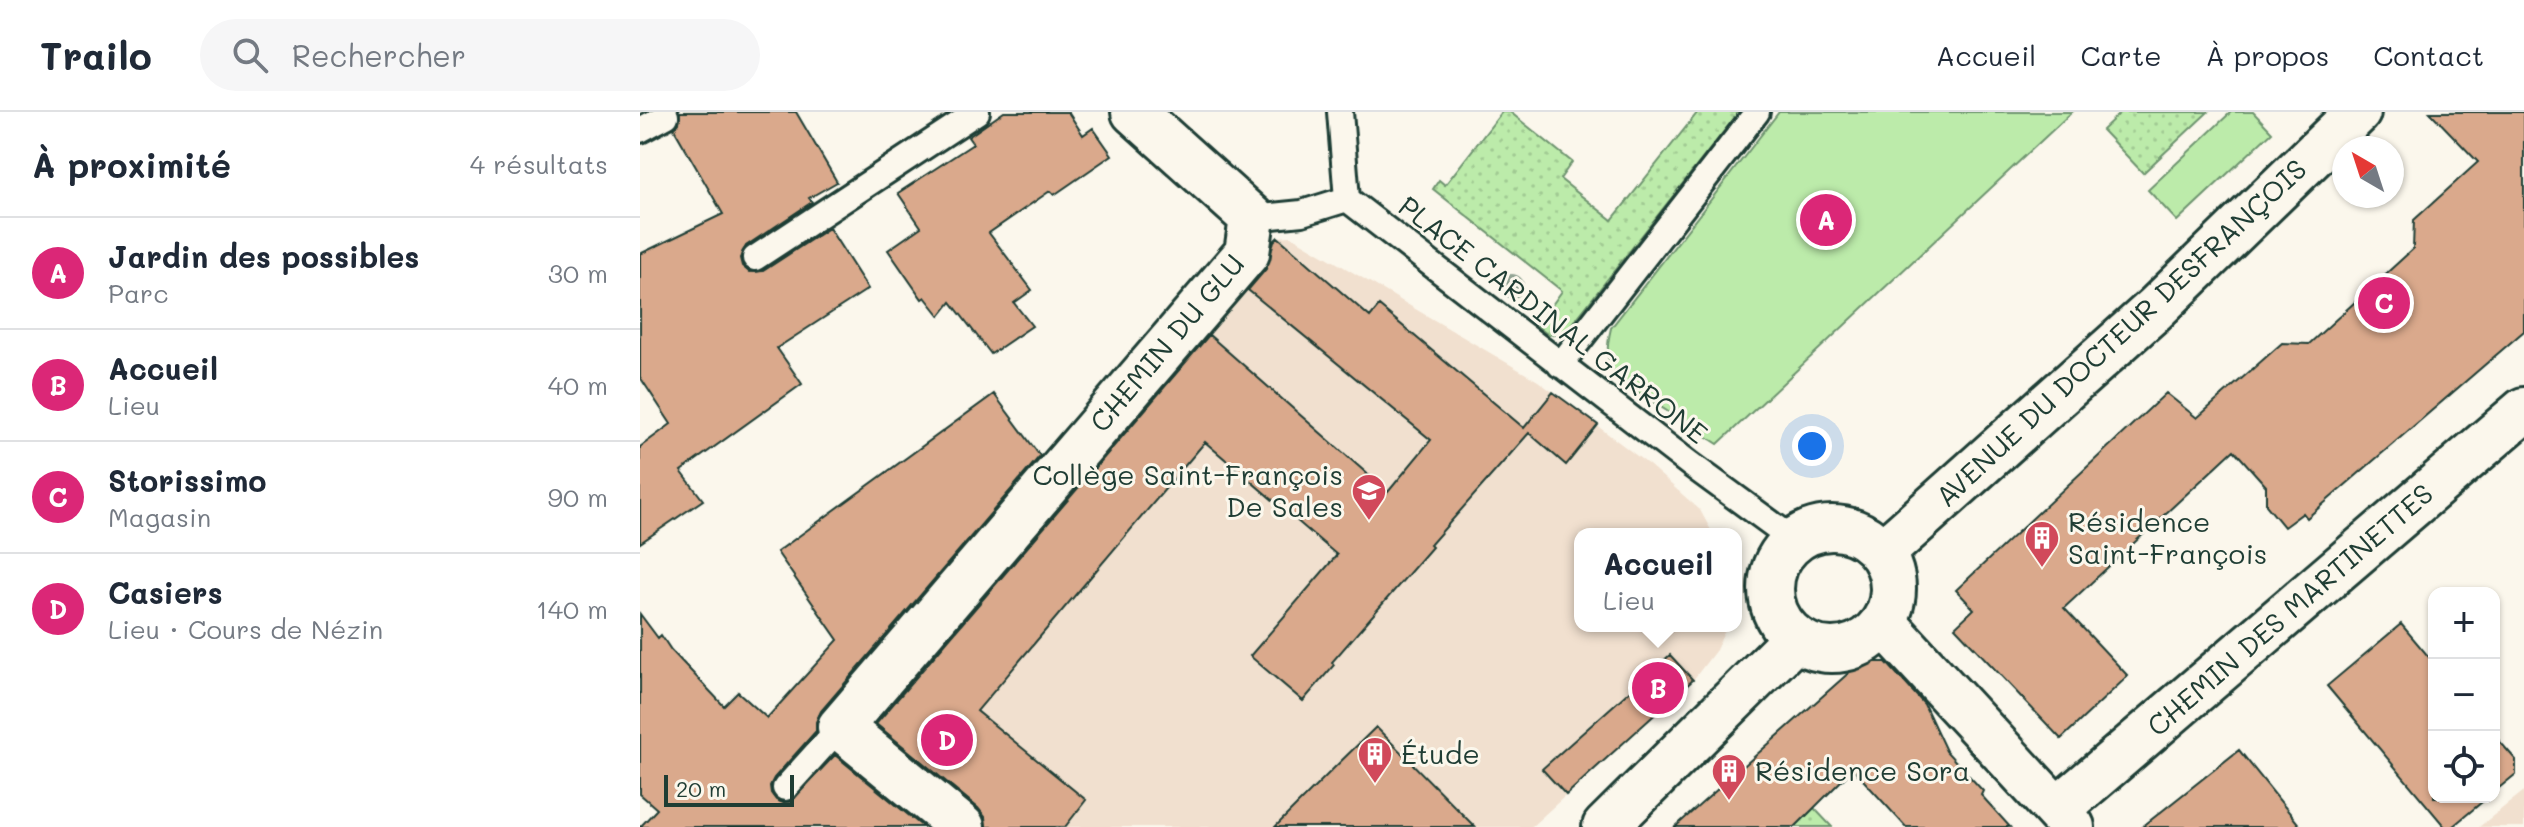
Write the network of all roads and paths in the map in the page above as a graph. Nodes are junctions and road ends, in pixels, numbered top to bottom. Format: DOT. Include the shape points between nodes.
graph roads {
  1 [pos="977,112"];
  2 [pos="1134,112"];
  3 [pos="1340,112"];
  4 [pos="1757,112"];
  5 [pos="2358,112"];
  6 [pos="666,116"];
  7 [pos="640,130"];
  8 [pos="1347,199"];
  9 [pos="1252,218"];
  10 [pos="755,258"];
  11 [pos="1560,365"];
  12 [pos="2524,410"];
  13 [pos="1794,540"];
  14 [pos="1882,553"];
  15 [pos="1884,623"];
  16 [pos="1795,639"];
  17 [pos="840,727"];
  18 [pos="785,788"];
  19 [pos="2064,819"];
  20 [pos="962,827"];
  21 [pos="1605,827"];
  1 -- 10 [label="lane"];
  2 -- 9 [label="street, CHEMIN DU GLU"];
  3 -- 8 [label="lane"];
  4 -- 11 [label="lane"];
  5 -- 14 [label="street, AVENUE DU DOCTEUR DESFRANÇOIS" via="2155,309"];
  6 -- 7 [label="lane"];
  8 -- 9 [label="lane" via="1302,213"];
  8 -- 11 [label="lane, PLACE CARDINAL GARRONE"];
  9 -- 17 [label="street, CHEMIN DU GLU" via="1247,253"];
  11 -- 13 [label="lane, PLACE CARDINAL GARRONE"];
  12 -- 19 [label="street, CHEMIN DES MARTINETTES"];
  13 -- 14 [label="street" via="1825,528 1848,530"];
  13 -- 16 [label="street" via="1773,569 1770,598 1777,620"];
  14 -- 15 [label="street" via="1894,591"];
  15 -- 16 [label="street" via="1846,650 1824,651"];
  15 -- 19 [label="street"];
  16 -- 21 [label="street"];
  17 -- 18 [label="lane"];
  17 -- 20 [label="street"];
}
